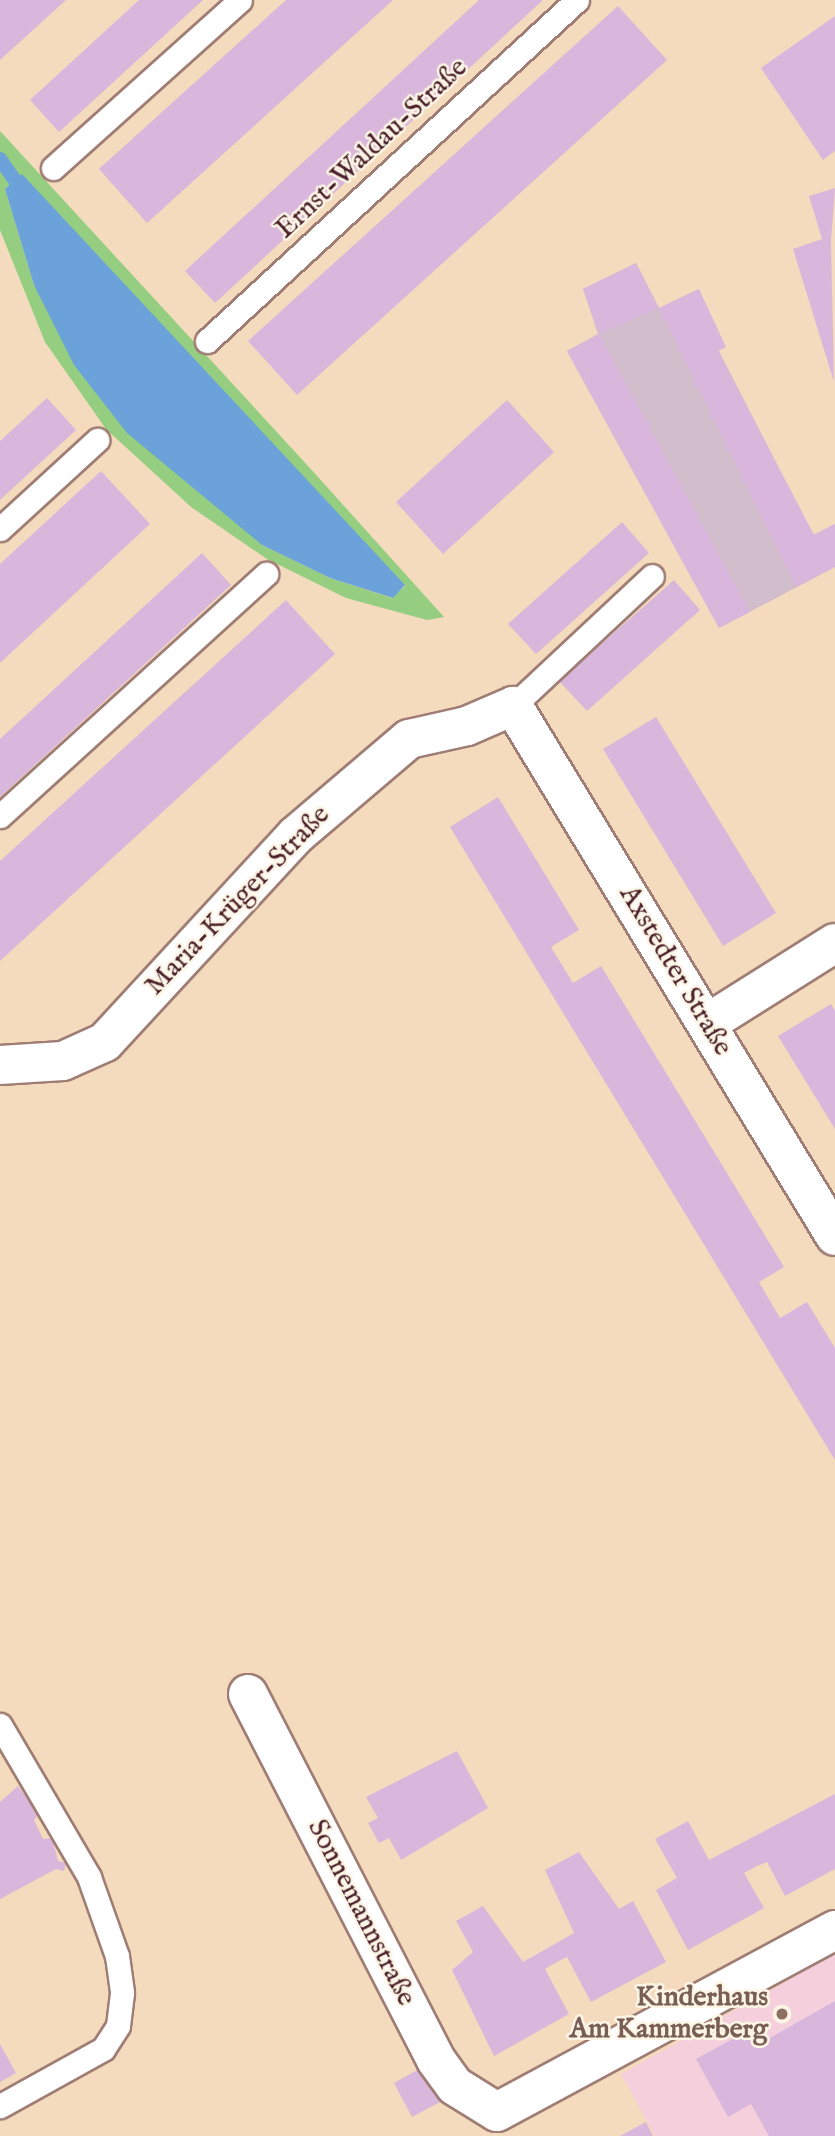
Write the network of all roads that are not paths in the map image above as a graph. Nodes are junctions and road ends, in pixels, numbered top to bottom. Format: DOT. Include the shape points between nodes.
graph roads {
  1 [pos="240,0"];
  2 [pos="577,0"];
  3 [pos="53,168"];
  4 [pos="207,341"];
  5 [pos="97,440"];
  6 [pos="0,529"];
  7 [pos="266,574"];
  8 [pos="652,576"];
  9 [pos="513,706"];
  10 [pos="0,816"];
  11 [pos="835,943"];
  12 [pos="708,1023"];
  13 [pos="0,1065"];
  14 [pos="835,1236"];
  15 [pos="248,1694"];
  16 [pos="0,1725"];
  17 [pos="835,1930"];
  18 [pos="0,2106"];
  1 -- 3 [label="lane"];
  2 -- 4 [label="lane, Ernst-Waldau-Straße"];
  5 -- 6 [label="lane"];
  7 -- 10 [label="lane"];
  8 -- 9 [label="lane"];
  9 -- 12 [label="street, Axstedter Straße"];
  9 -- 13 [label="street, Maria-Krüger-Straße" via="467,726 409,739 295,836 105,1042 62,1061"];
  11 -- 12 [label="street"];
  12 -- 14 [label="street, Axstedter Straße"];
  15 -- 17 [label="street, Sonnemannstraße" via="436,2060 455,2086 498,2112"];
  16 -- 18 [label="lane" via="89,1877 117,1956 122,1993 118,2026 103,2049"];
}
